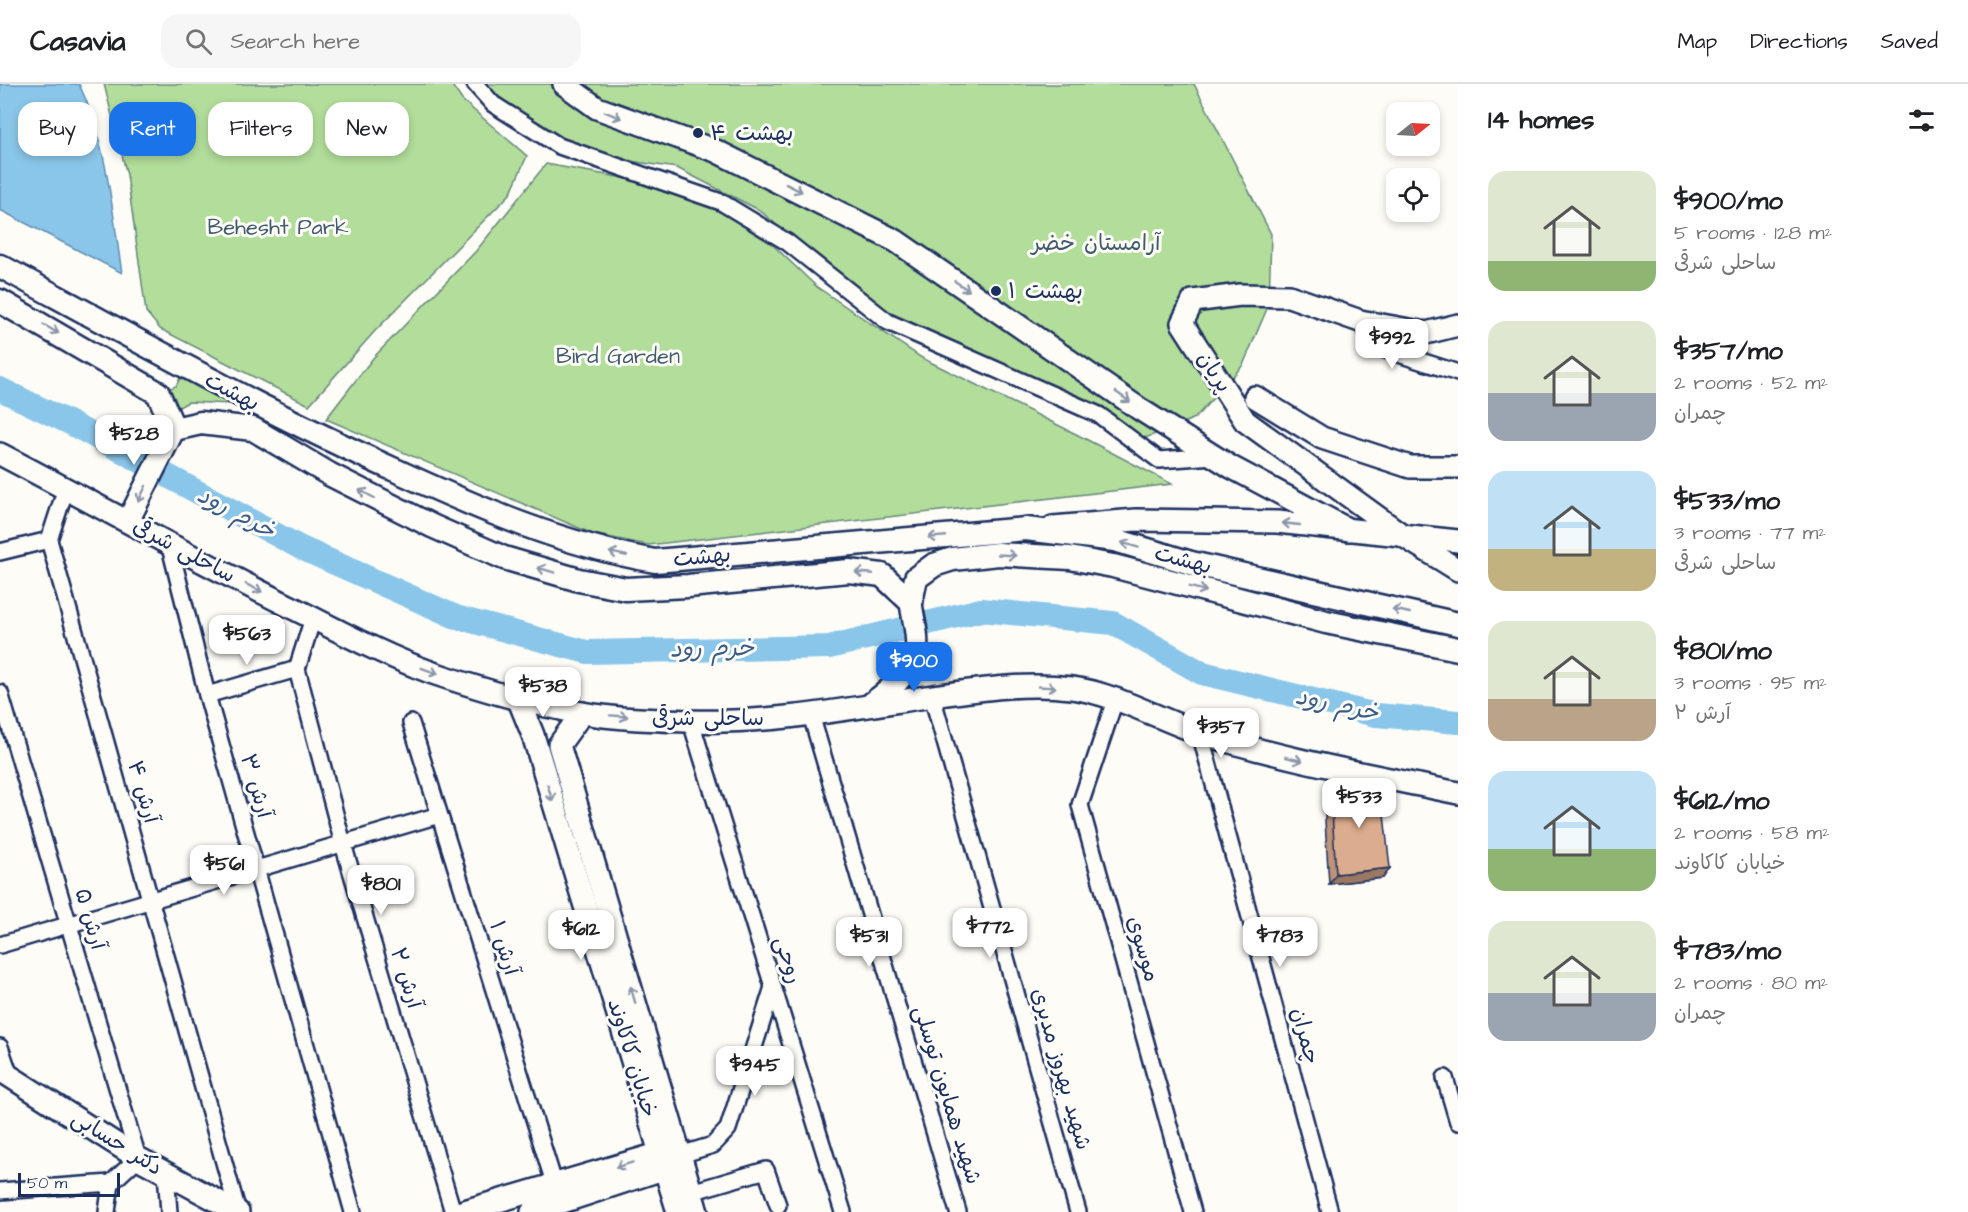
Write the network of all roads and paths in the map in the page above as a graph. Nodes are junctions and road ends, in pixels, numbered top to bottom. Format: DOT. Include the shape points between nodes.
graph roads {
  1 [pos="475,84"];
  2 [pos="564,84"];
  3 [pos="0,266"];
  4 [pos="0,301"];
  5 [pos="1360,321"];
  6 [pos="1458,325"];
  7 [pos="159,353"];
  8 [pos="1458,373"];
  9 [pos="140,380"];
  10 [pos="1256,397"];
  11 [pos="174,429"];
  12 [pos="253,429"];
  13 [pos="310,432"];
  14 [pos="0,454"];
  15 [pos="1214,456"];
  16 [pos="1458,467"];
  17 [pos="66,488"];
  18 [pos="128,521"];
  19 [pos="1026,529"];
  20 [pos="1349,530"];
  21 [pos="1405,537"];
  22 [pos="49,540"];
  23 [pos="1458,541"];
  24 [pos="169,543"];
  25 [pos="0,552"];
  26 [pos="655,561"];
  27 [pos="1458,570"];
  28 [pos="688,586"];
  29 [pos="911,610"];
  30 [pos="313,618"];
  31 [pos="1458,624"];
  32 [pos="1458,650"];
  33 [pos="297,669"];
  34 [pos="0,693"];
  35 [pos="207,695"];
  36 [pos="933,696"];
  37 [pos="518,698"];
  38 [pos="1115,700"];
  39 [pos="869,705"];
  40 [pos="582,713"];
  41 [pos="811,716"];
  42 [pos="691,722"];
  43 [pos="411,723"];
  44 [pos="1200,733"];
  45 [pos="559,745"];
  46 [pos="537,749"];
  47 [pos="1458,793"];
  48 [pos="440,815"];
  49 [pos="343,844"];
  50 [pos="256,869"];
  51 [pos="150,901"];
  52 [pos="69,925"];
  53 [pos="0,945"];
  54 [pos="773,987"];
  55 [pos="0,1047"];
  56 [pos="5,1073"];
  57 [pos="1444,1078"];
  58 [pos="1458,1122"];
  59 [pos="138,1158"];
  60 [pos="669,1159"];
  61 [pos="166,1173"];
  62 [pos="111,1183"];
  63 [pos="555,1186"];
  64 [pos="0,1191"];
  65 [pos="691,1192"];
  66 [pos="778,1204"];
  67 [pos="107,1212"];
  68 [pos="168,1212"];
  69 [pos="238,1212"];
  70 [pos="353,1212"];
  71 [pos="453,1212"];
  72 [pos="461,1212"];
  73 [pos="532,1212"];
  74 [pos="678,1212"];
  75 [pos="697,1212"];
  76 [pos="843,1212"];
  77 [pos="958,1212"];
  78 [pos="1078,1212"];
  79 [pos="1193,1212"];
  80 [pos="1330,1212"];
  1 -- 15 [label="street" via="493,104 559,146 722,202 787,242 888,322 1099,414 1158,460"];
  2 -- 15 [label="main road, one-way" via="597,108 716,151 896,241"];
  3 -- 7 [label="main road, بهشت"];
  4 -- 9 [label="main road, one-way"];
  5 -- 6 [label="main road, پریان" via="1426,333"];
  5 -- 8 [label="street" via="1377,347"];
  5 -- 21 [label="main road, پریان" via="1289,296 1240,295 1193,300 1182,322 1245,421"];
  7 -- 9 [label="main road" via="161,377 150,383"];
  7 -- 13 [label="main road, بهشت"];
  9 -- 11 [label="main road" via="158,393"];
  10 -- 16 [label="main road, پریان" via="1322,438 1350,448 1410,468"];
  11 -- 12 [label="main road, بهشت" via="201,423"];
  11 -- 18 [label="main road, one-way"];
  12 -- 13 [label="main road"];
  28 -- 12 [label="main road, بهشت, one-way" via="626,589 504,558 382,502"];
  26 -- 13 [label="main road, بهشت, one-way" via="568,542 500,518"];
  14 -- 17 [label="main road, ساحلی شرقی"];
  15 -- 20 [label="main road"];
  17 -- 18 [label="main road, ساحلی شرقی"];
  17 -- 22 [label="street"];
  18 -- 24 [label="main road, ساحلی شرقی"];
  20 -- 19 [label="main road, one-way" via="1277,522 1136,520"];
  19 -- 26 [label="main road, بهشت, one-way"];
  31 -- 19 [label="main road, بهشت, one-way" via="1191,563 1115,540"];
  20 -- 21 [label="main road"];
  21 -- 23 [label="main road"];
  21 -- 27 [label="main road"];
  22 -- 25 [label="street"];
  22 -- 51 [label="street, آرش ۴"];
  24 -- 30 [label="main road, ساحلی شرقی, one-way"];
  24 -- 35 [label="street, آرش ۳"];
  26 -- 28 [label="main road"];
  29 -- 28 [label="main road, بهشت, one-way" via="882,574 849,571"];
  29 -- 32 [label="main road, بهشت, one-way" via="916,578 934,565 998,554 1070,558 1326,622"];
  29 -- 39 [label="main road" via="916,648 906,672 894,687"];
  30 -- 33 [label="street"];
  30 -- 37 [label="main road, ساحلی شرقی, one-way" via="431,672"];
  33 -- 35 [label="street"];
  33 -- 49 [label="street, آرش ۲"];
  34 -- 52 [label="street, آرش ۵"];
  35 -- 50 [label="street, آرش ۳"];
  36 -- 38 [label="main road, ساحلی شرقی, one-way" via="1028,686 1074,688"];
  36 -- 39 [label="main road, ساحلی شرقی"];
  36 -- 78 [label="street, شهید بهروز مدیری"];
  37 -- 40 [label="main road, ساحلی شرقی"];
  37 -- 46 [label="main road, خیابان کاکاوند"];
  38 -- 44 [label="main road, ساحلی شرقی"];
  38 -- 79 [label="street, موسوی" via="1080,805"];
  39 -- 41 [label="main road, ساحلی شرقی"];
  40 -- 42 [label="main road, ساحلی شرقی, one-way"];
  40 -- 45 [label="main road"];
  41 -- 42 [label="main road, ساحلی شرقی"];
  41 -- 77 [label="street, شهید همایون توسلی"];
  42 -- 54 [label="street, روحی"];
  43 -- 48 [label="street, آرش ۱"];
  44 -- 47 [label="main road, ساحلی شرقی, one-way" via="1337,769"];
  44 -- 80 [label="street, چمران"];
  45 -- 46 [label="main road" via="552,737 545,738 538,742"];
  60 -- 45 [label="main road, خیابان کاکاوند, one-way"];
  46 -- 60 [label="main road, خیابان کاکاوند, one-way"];
  48 -- 49 [label="street"];
  48 -- 63 [label="street, آرش ۱"];
  49 -- 50 [label="street"];
  49 -- 71 [label="street, آرش ۲"];
  50 -- 51 [label="street"];
  50 -- 70 [label="street, آرش ۳"];
  51 -- 52 [label="street"];
  51 -- 69 [label="street, آرش ۴"];
  52 -- 53 [label="street"];
  52 -- 59 [label="street, آرش ۵"];
  54 -- 60 [label="street" via="728,1129 713,1145"];
  54 -- 76 [label="street, روحی"];
  55 -- 56 [label="street"];
  56 -- 59 [label="main road, دکتر حسابی"];
  57 -- 58 [label="street"];
  59 -- 61 [label="main road, دکتر حسابی"];
  59 -- 62 [label="street"];
  60 -- 63 [label="main road, one-way"];
  60 -- 65 [label="main road, خیابان کاکاوند"];
  60 -- 73 [label="main road"];
  60 -- 74 [label="main road, خیابان کاکاوند"];
  61 -- 68 [label="street"];
  61 -- 69 [label="main road, دکتر حسابی"];
  62 -- 64 [label="street"];
  62 -- 67 [label="street"];
  63 -- 72 [label="main road"];
  65 -- 66 [label="street" via="766,1170"];
  65 -- 75 [label="main road, خیابان کاکاوند"];
}
